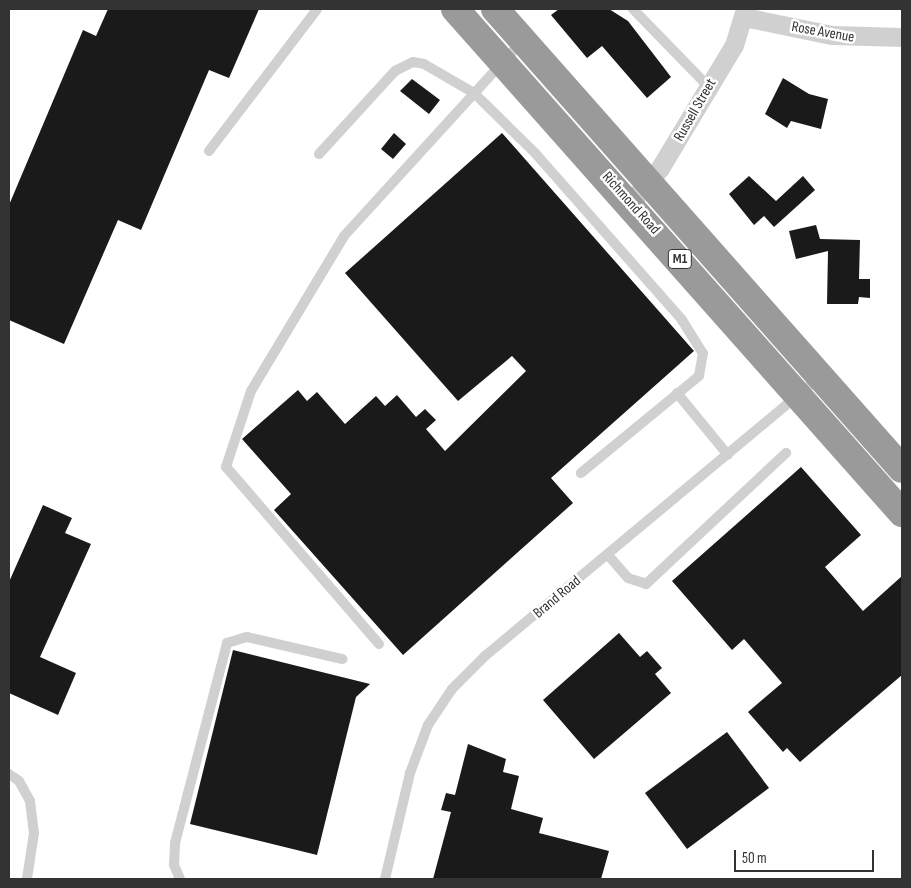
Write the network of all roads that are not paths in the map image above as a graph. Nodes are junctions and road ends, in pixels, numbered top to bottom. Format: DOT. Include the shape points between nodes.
graph roads {
  1 [pos="317,9"];
  2 [pos="455,9"];
  3 [pos="495,9"];
  4 [pos="634,9"];
  5 [pos="744,13"];
  6 [pos="902,37"];
  7 [pos="523,40"];
  8 [pos="502,62"];
  9 [pos="708,86"];
  10 [pos="474,93"];
  11 [pos="210,151"];
  12 [pos="319,154"];
  13 [pos="649,183"];
  14 [pos="630,202"];
  15 [pos="821,376"];
  16 [pos="677,393"];
  17 [pos="798,395"];
  18 [pos="786,453"];
  19 [pos="728,455"];
  20 [pos="902,469"];
  21 [pos="581,473"];
  22 [pos="902,513"];
  23 [pos="608,555"];
  24 [pos="379,644"];
  25 [pos="342,659"];
  26 [pos="9,774"];
  27 [pos="27,879"];
  28 [pos="180,879"];
  29 [pos="385,879"];
  1 -- 11 [label="lane"];
  2 -- 8 [label="highway, Richmond Road / M1"];
  3 -- 7 [label="highway, Richmond Road / M1"];
  4 -- 9 [label="lane"];
  5 -- 6 [label="street, Rose Avenue" via="832,35"];
  5 -- 9 [label="street, Russell Street" via="734,45"];
  7 -- 8 [label="lane"];
  7 -- 13 [label="highway, Richmond Road / M1"];
  8 -- 10 [label="lane"];
  8 -- 14 [label="highway, Richmond Road / M1"];
  9 -- 13 [label="street, Russell Street"];
  10 -- 12 [label="lane" via="424,64 405,64"];
  10 -- 16 [label="lane" via="535,153 682,320 704,353 704,363 699,376"];
  10 -- 24 [label="lane" via="329,258 251,391 226,467"];
  13 -- 14 [label="street, Russell Street"];
  13 -- 15 [label="highway, Richmond Road / M1"];
  14 -- 17 [label="highway, Richmond Road / M1"];
  15 -- 17 [label="lane, Brand Road"];
  15 -- 20 [label="highway, Richmond Road / M1"];
  16 -- 19 [label="lane"];
  16 -- 21 [label="lane"];
  17 -- 19 [label="lane, Brand Road"];
  17 -- 22 [label="highway, Richmond Road / M1"];
  18 -- 23 [label="lane" via="646,584 628,578"];
  19 -- 23 [label="lane, Brand Road"];
  23 -- 29 [label="lane, Brand Road" via="452,689 428,725 410,773"];
  25 -- 28 [label="lane" via="247,637 227,643 175,843 174,865"];
  26 -- 27 [label="lane" via="19,781 30,801 34,833"];
}
